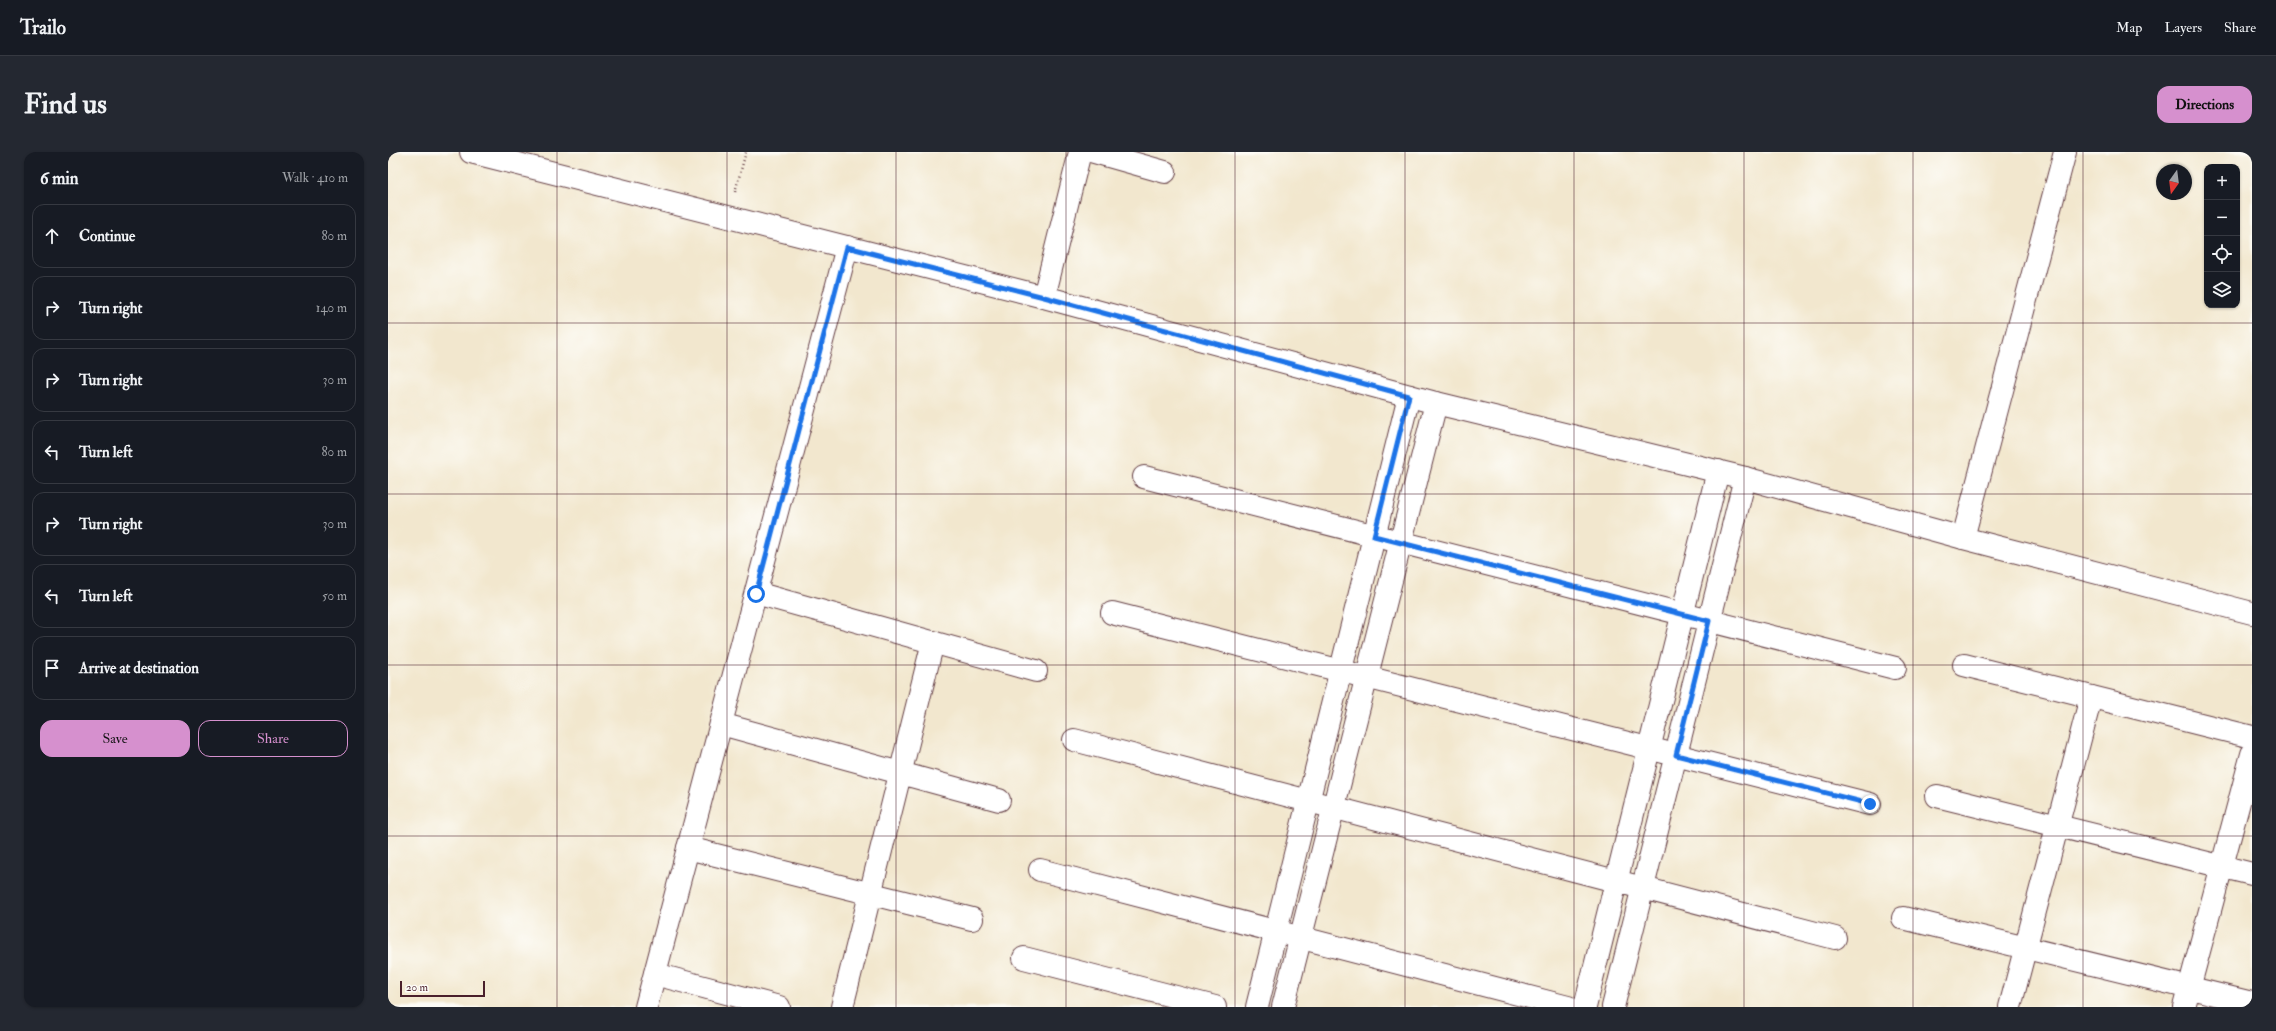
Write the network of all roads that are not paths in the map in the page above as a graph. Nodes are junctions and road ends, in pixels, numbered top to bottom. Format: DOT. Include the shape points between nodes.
graph roads {
  1 [pos="471,152"];
  2 [pos="1080,152"];
  3 [pos="1094,152"];
  4 [pos="2065,152"];
  5 [pos="1165,172"];
  6 [pos="847,247"];
  7 [pos="1044,297"];
  8 [pos="1409,396"];
  9 [pos="1436,403"];
  10 [pos="1718,471"];
  11 [pos="1144,477"];
  12 [pos="1745,478"];
  13 [pos="1374,536"];
  14 [pos="1963,538"];
  15 [pos="1401,542"];
  16 [pos="756,594"];
  17 [pos="1112,613"];
  18 [pos="2252,613"];
  19 [pos="1683,614"];
  20 [pos="1709,621"];
  21 [pos="933,642"];
  22 [pos="1964,665"];
  23 [pos="1895,668"];
  24 [pos="1036,671"];
  25 [pos="1341,671"];
  26 [pos="1367,677"];
  27 [pos="2091,697"];
  28 [pos="721,724"];
  29 [pos="2252,737"];
  30 [pos="1074,740"];
  31 [pos="1649,748"];
  32 [pos="2252,754"];
  33 [pos="1676,755"];
  34 [pos="901,773"];
  35 [pos="1937,796"];
  36 [pos="999,800"];
  37 [pos="1308,801"];
  38 [pos="1870,804"];
  39 [pos="1333,808"];
  40 [pos="2058,826"];
  41 [pos="688,848"];
  42 [pos="2222,866"];
  43 [pos="1040,870"];
  44 [pos="2252,874"];
  45 [pos="1616,881"];
  46 [pos="1643,888"];
  47 [pos="871,894"];
  48 [pos="1903,918"];
  49 [pos="972,919"];
  50 [pos="1275,931"];
  51 [pos="1300,938"];
  52 [pos="1835,938"];
  53 [pos="2026,949"];
  54 [pos="1024,958"];
  55 [pos="655,974"];
  56 [pos="2186,997"];
  57 [pos="2252,1003"];
  58 [pos="646,1007"];
  59 [pos="779,1007"];
  60 [pos="842,1007"];
  61 [pos="1215,1007"];
  62 [pos="1257,1007"];
  63 [pos="1283,1007"];
  64 [pos="1568,1007"];
  65 [pos="1585,1007"];
  66 [pos="1613,1007"];
  67 [pos="2010,1007"];
  1 -- 6 [label="street"];
  2 -- 7 [label="street"];
  3 -- 5 [label="street"];
  4 -- 14 [label="street"];
  6 -- 7 [label="street"];
  6 -- 16 [label="street"];
  7 -- 8 [label="street"];
  8 -- 9 [label="street"];
  8 -- 13 [label="street"];
  9 -- 10 [label="street"];
  9 -- 15 [label="street"];
  10 -- 12 [label="street"];
  10 -- 19 [label="street"];
  11 -- 13 [label="street"];
  12 -- 14 [label="street"];
  12 -- 20 [label="street"];
  13 -- 15 [label="street"];
  13 -- 25 [label="street"];
  14 -- 18 [label="street"];
  15 -- 19 [label="street"];
  15 -- 26 [label="street"];
  16 -- 21 [label="street"];
  16 -- 28 [label="street"];
  17 -- 25 [label="street"];
  19 -- 20 [label="street"];
  19 -- 31 [label="street"];
  20 -- 23 [label="street"];
  20 -- 33 [label="street"];
  21 -- 24 [label="street"];
  21 -- 34 [label="street"];
  22 -- 27 [label="street"];
  25 -- 26 [label="street"];
  25 -- 37 [label="street"];
  26 -- 31 [label="street"];
  26 -- 39 [label="street"];
  27 -- 29 [label="street"];
  27 -- 40 [label="street"];
  28 -- 34 [label="street"];
  28 -- 41 [label="street"];
  30 -- 37 [label="street"];
  31 -- 33 [label="street"];
  31 -- 45 [label="street"];
  32 -- 42 [label="street"];
  33 -- 38 [label="street"];
  33 -- 46 [label="street"];
  34 -- 36 [label="street"];
  34 -- 47 [label="street"];
  35 -- 40 [label="street"];
  37 -- 39 [label="street"];
  37 -- 50 [label="street"];
  39 -- 45 [label="street"];
  39 -- 51 [label="street"];
  40 -- 42 [label="street"];
  40 -- 53 [label="street"];
  41 -- 47 [label="street"];
  41 -- 55 [label="street"];
  42 -- 44 [label="street"];
  42 -- 56 [label="street"];
  43 -- 50 [label="street"];
  45 -- 46 [label="street"];
  45 -- 65 [label="street"];
  46 -- 52 [label="street"];
  46 -- 66 [label="street"];
  47 -- 49 [label="street"];
  47 -- 60 [label="street"];
  48 -- 53 [label="street"];
  50 -- 51 [label="street"];
  50 -- 62 [label="street"];
  51 -- 63 [label="street"];
  51 -- 64 [label="street"];
  53 -- 56 [label="street"];
  53 -- 67 [label="street"];
  54 -- 61 [label="street"];
  55 -- 58 [label="street"];
  55 -- 59 [label="street"];
  56 -- 57 [label="street"];
}
